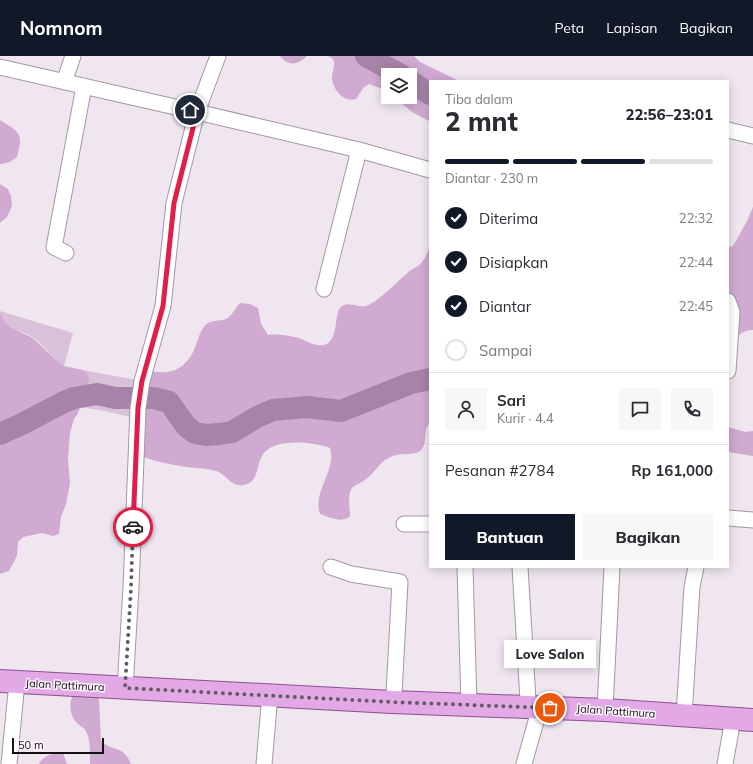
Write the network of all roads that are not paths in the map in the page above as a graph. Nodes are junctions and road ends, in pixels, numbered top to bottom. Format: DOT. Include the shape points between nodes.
graph roads {
  1 [pos="73,56"];
  2 [pos="218,56"];
  3 [pos="0,67"];
  4 [pos="64,82"];
  5 [pos="84,86"];
  6 [pos="197,112"];
  7 [pos="729,130"];
  8 [pos="753,136"];
  9 [pos="359,150"];
  10 [pos="429,170"];
  11 [pos="66,253"];
  12 [pos="324,289"];
  13 [pos="729,304"];
  14 [pos="729,356"];
  15 [pos="729,518"];
  16 [pos="753,520"];
  17 [pos="404,524"];
  18 [pos="429,524"];
  19 [pos="331,567"];
  20 [pos="465,568"];
  21 [pos="520,568"];
  22 [pos="612,568"];
  23 [pos="696,568"];
  24 [pos="8,681"];
  25 [pos="125,688"];
  26 [pos="270,695"];
  27 [pos="392,702"];
  28 [pos="469,704"];
  29 [pos="533,707"];
  30 [pos="604,710"];
  31 [pos="684,716"];
  32 [pos="743,720"];
  33 [pos="8,764"];
  34 [pos="264,764"];
  35 [pos="524,764"];
  36 [pos="725,764"];
  1 -- 4 [label="street"];
  2 -- 6 [label="street"];
  3 -- 4 [label="street"];
  4 -- 5 [label="street"];
  5 -- 6 [label="street"];
  5 -- 11 [label="street" via="54,247"];
  6 -- 9 [label="street"];
  6 -- 25 [label="street" via="174,203 163,306 142,381 138,408"];
  7 -- 8 [label="street"];
  9 -- 10 [label="street"];
  9 -- 12 [label="street"];
  13 -- 14 [label="street" via="732,312"];
  15 -- 16 [label="street"];
  17 -- 18 [label="street"];
  19 -- 27 [label="street" via="351,574 400,582"];
  20 -- 28 [label="street"];
  21 -- 29 [label="street" via="528,700"];
  22 -- 30 [label="street"];
  23 -- 31 [label="street" via="692,587"];
  24 -- 25 [label="main road, Jalan Pattimura"];
  24 -- 33 [label="street"];
  25 -- 26 [label="main road, Jalan Pattimura"];
  26 -- 27 [label="main road, Jalan Pattimura"];
  26 -- 34 [label="street"];
  27 -- 28 [label="main road, Jalan Pattimura"];
  28 -- 29 [label="main road, Jalan Pattimura"];
  29 -- 30 [label="main road, Jalan Pattimura"];
  29 -- 35 [label="street"];
  30 -- 31 [label="main road, Jalan Pattimura"];
  31 -- 32 [label="main road, Jalan Pattimura"];
  32 -- 36 [label="street"];
}
